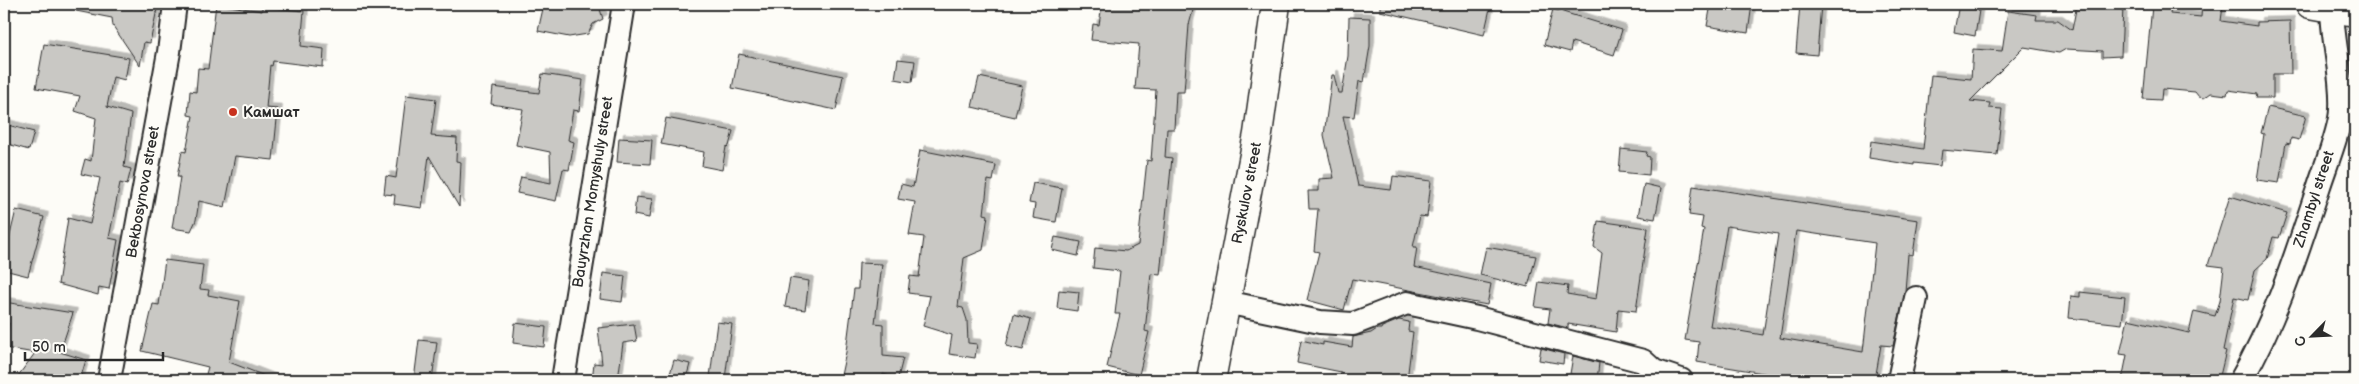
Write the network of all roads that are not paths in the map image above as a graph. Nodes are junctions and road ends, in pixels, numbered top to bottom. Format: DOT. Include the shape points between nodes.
graph roads {
  1 [pos="175,4"];
  2 [pos="624,4"];
  3 [pos="1276,4"];
  4 [pos="2327,7"];
  5 [pos="1916,298"];
  6 [pos="1226,302"];
  7 [pos="109,380"];
  8 [pos="564,380"];
  9 [pos="1211,380"];
  10 [pos="1681,380"];
  11 [pos="1900,380"];
  12 [pos="2240,380"];
  1 -- 7 [label="street, Bekbosynova street"];
  2 -- 8 [label="street, Bauyrzhan Momyshuly street"];
  3 -- 6 [label="main road, Ryskulov street" via="1258,134"];
  4 -- 12 [label="street, Zhambyl street" via="2341,110 2327,162 2283,290 2253,359"];
  5 -- 11 [label="street"];
  6 -- 9 [label="main road, Ryskulov street"];
  6 -- 10 [label="street" via="1320,322 1353,324 1407,304 1477,318 1626,356 1643,361 1654,371"];
}
